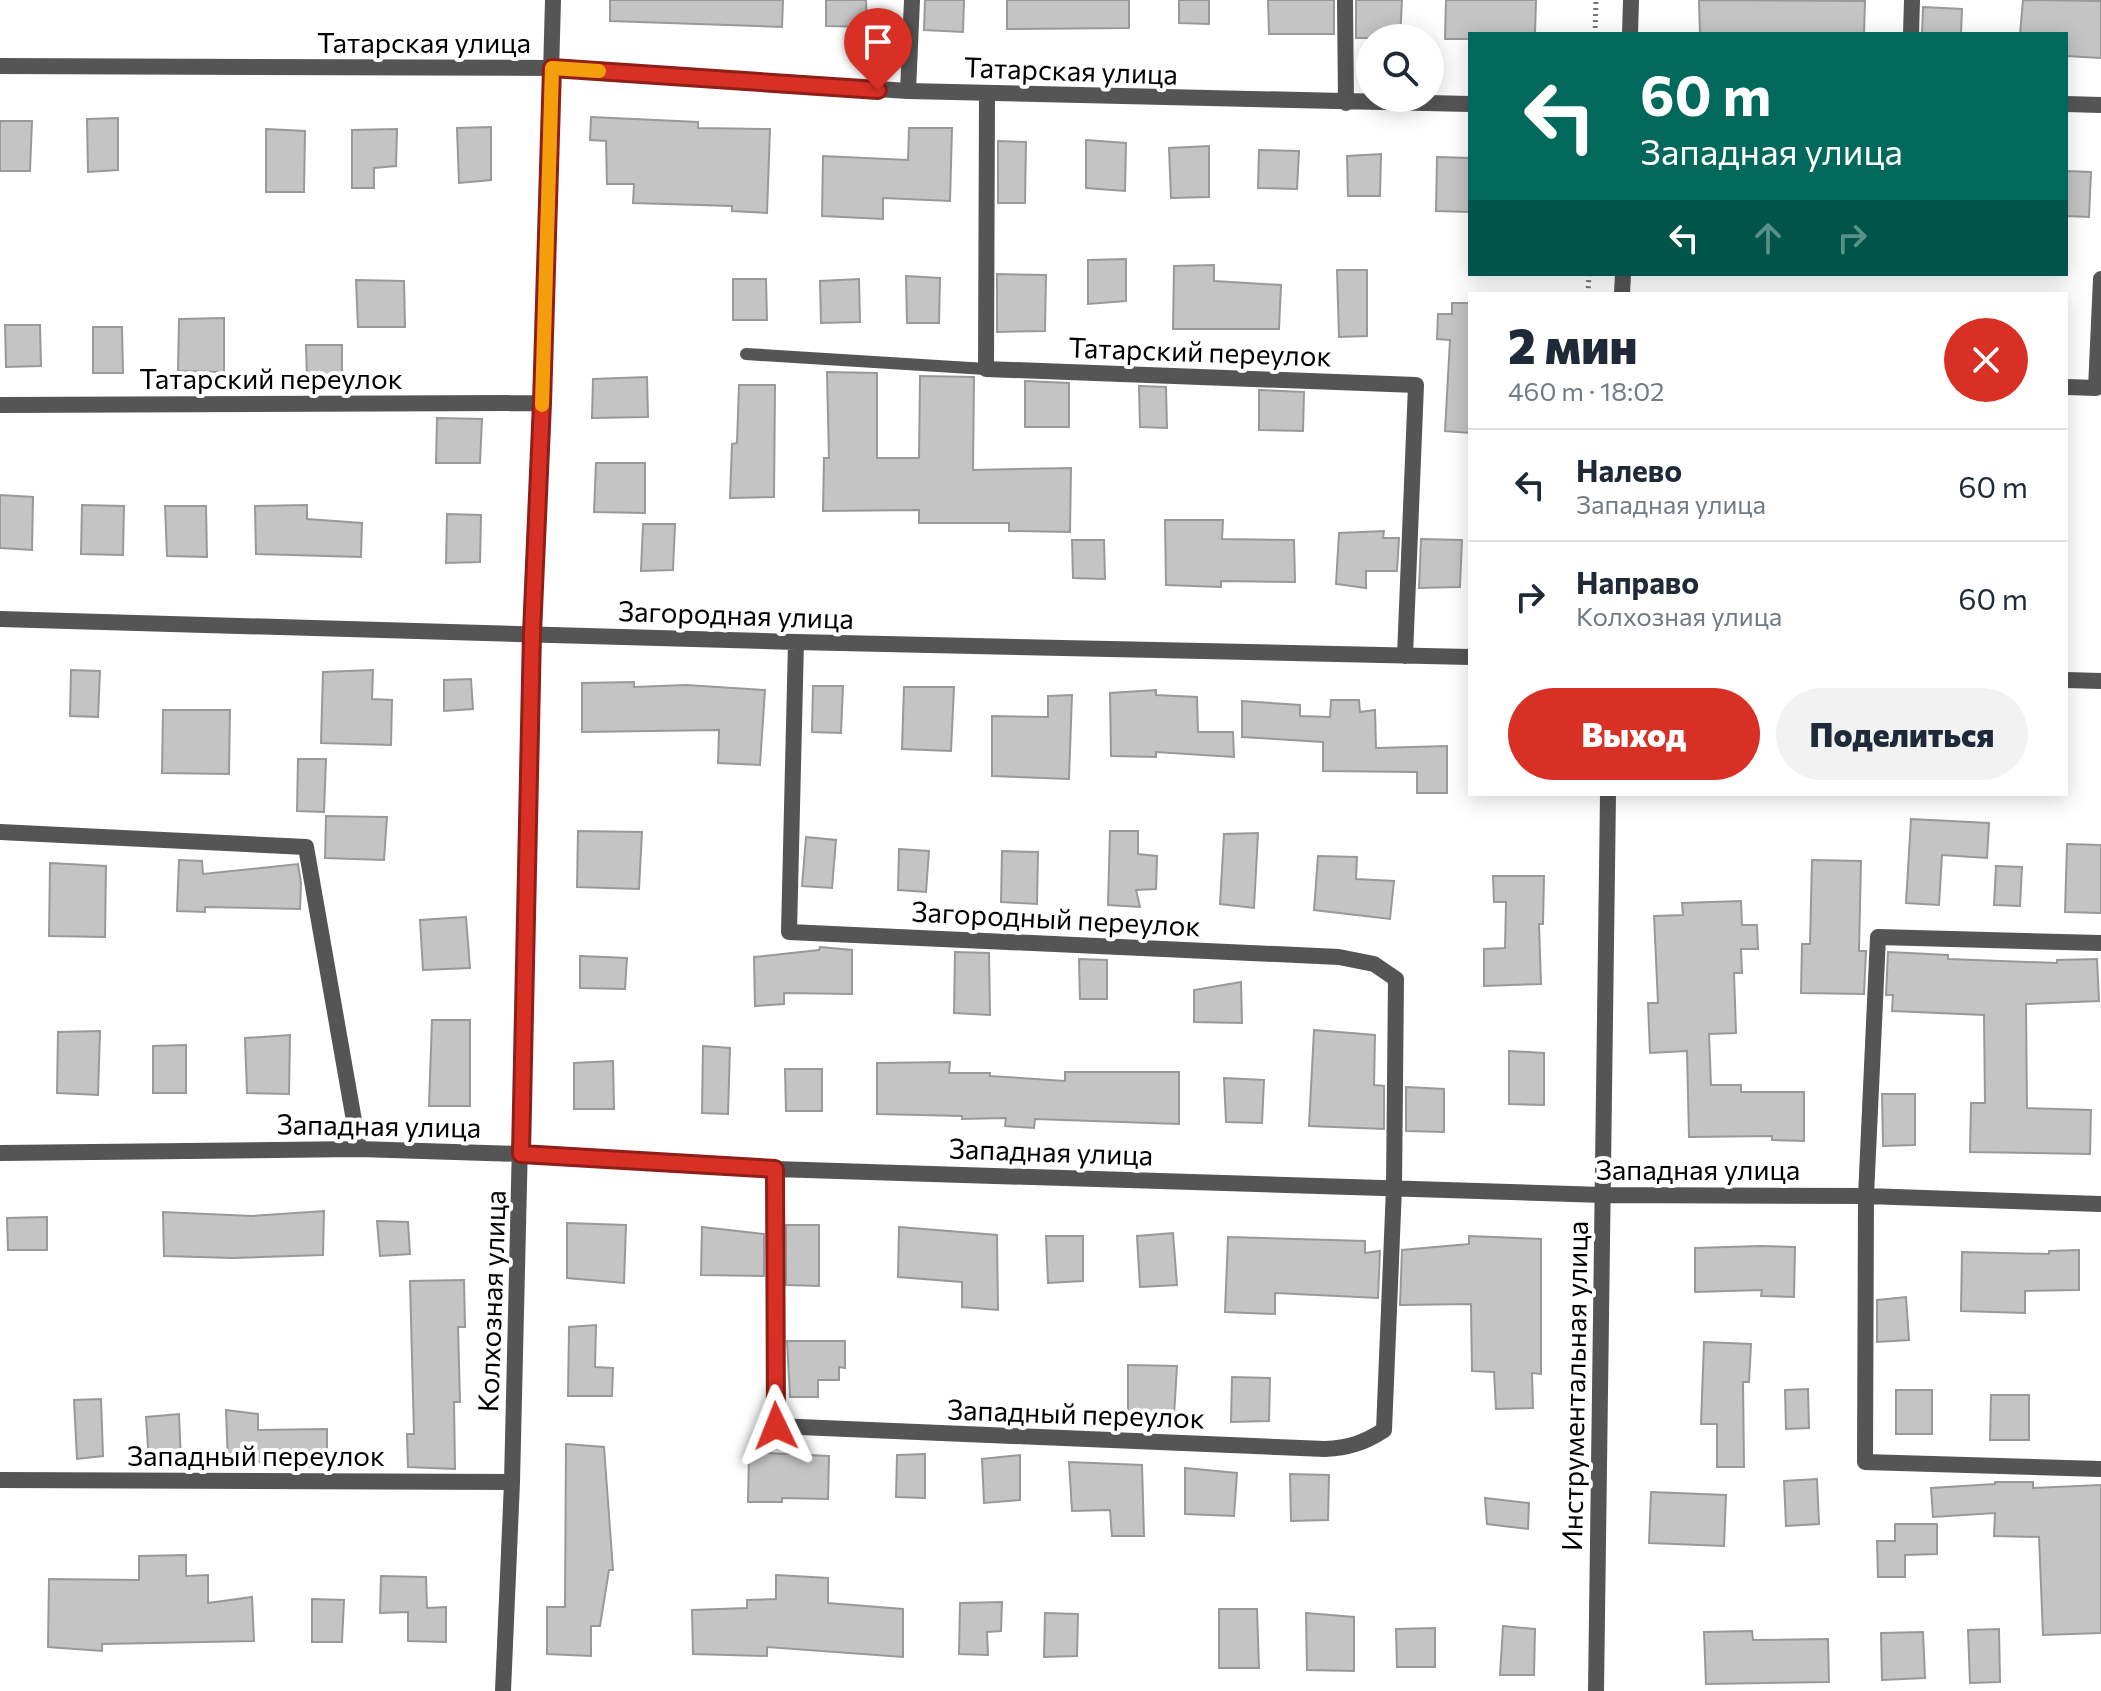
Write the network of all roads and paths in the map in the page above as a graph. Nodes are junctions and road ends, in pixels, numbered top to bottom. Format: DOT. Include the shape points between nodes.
graph roads {
  1 [pos="553,0"];
  2 [pos="912,0"];
  3 [pos="1345,0"];
  4 [pos="1596,0"];
  5 [pos="1631,0"];
  6 [pos="1912,0"];
  7 [pos="1595,32"];
  8 [pos="1630,32"];
  9 [pos="1911,32"];
  10 [pos="0,66"];
  11 [pos="552,68"];
  12 [pos="908,91"];
  13 [pos="987,94"];
  14 [pos="1346,103"];
  15 [pos="1468,104"];
  16 [pos="2068,104"];
  17 [pos="2101,105"];
  18 [pos="2101,279"];
  19 [pos="746,354"];
  20 [pos="986,369"];
  21 [pos="2068,387"];
  22 [pos="542,403"];
  23 [pos="0,405"];
  24 [pos="0,619"];
  25 [pos="532,633"];
  26 [pos="796,642"];
  27 [pos="1405,656"];
  28 [pos="1468,657"];
  29 [pos="2068,680"];
  30 [pos="2101,681"];
  31 [pos="1608,796"];
  32 [pos="0,832"];
  33 [pos="2101,943"];
  34 [pos="359,1149"];
  35 [pos="0,1153"];
  36 [pos="521,1154"];
  37 [pos="775,1169"];
  38 [pos="1394,1188"];
  39 [pos="1603,1195"];
  40 [pos="1866,1196"];
  41 [pos="2101,1204"];
  42 [pos="2101,1469"];
  43 [pos="0,1480"];
  44 [pos="512,1482"];
  45 [pos="503,1691"];
  46 [pos="1596,1691"];
  1 -- 11 [label="street, Колхозная улица"];
  2 -- 12 [label="street"];
  3 -- 14 [label="street"];
  4 -- 7 [label="path"];
  5 -- 8 [label="street"];
  6 -- 9 [label="street"];
  10 -- 11 [label="street, Татарская улица"];
  11 -- 12 [label="street, Татарская улица"];
  11 -- 22 [label="street, Колхозная улица"];
  12 -- 13 [label="street, Татарская улица"];
  13 -- 14 [label="street, Татарская улица"];
  13 -- 20 [label="street"];
  14 -- 15 [label="street, Татарская улица"];
  16 -- 17 [label="street"];
  18 -- 21 [label="street" via="2096,388"];
  19 -- 20 [label="lane"];
  20 -- 27 [label="street, Татарский переулок" via="1416,385"];
  22 -- 23 [label="street, Татарский переулок"];
  22 -- 25 [label="street, Колхозная улица"];
  24 -- 25 [label="street, Загородная улица"];
  25 -- 26 [label="street, Загородная улица"];
  25 -- 36 [label="street, Колхозная улица"];
  26 -- 27 [label="street, Загородная улица"];
  26 -- 38 [label="street, Загородный переулок" via="789,932 1339,957 1374,964 1396,979"];
  27 -- 28 [label="street, Загородная улица"];
  29 -- 30 [label="street"];
  31 -- 39 [label="street, Инструментальная улица"];
  32 -- 34 [label="street" via="306,847"];
  33 -- 40 [label="street" via="1878,937"];
  34 -- 35 [label="street, Западная улица"];
  34 -- 36 [label="street, Западная улица"];
  36 -- 37 [label="street, Западная улица"];
  36 -- 44 [label="street, Колхозная улица"];
  37 -- 38 [label="street, Западная улица"];
  37 -- 38 [label="street, Западный переулок" via="776,1426 1325,1449 1365,1443 1384,1430"];
  38 -- 39 [label="street, Западная улица"];
  39 -- 40 [label="street, Западная улица"];
  39 -- 46 [label="street, Инструментальная улица"];
  40 -- 41 [label="street, Западная улица"];
  40 -- 42 [label="street" via="1865,1462"];
  43 -- 44 [label="street, Западный переулок"];
  44 -- 45 [label="street, Колхозная улица"];
}
